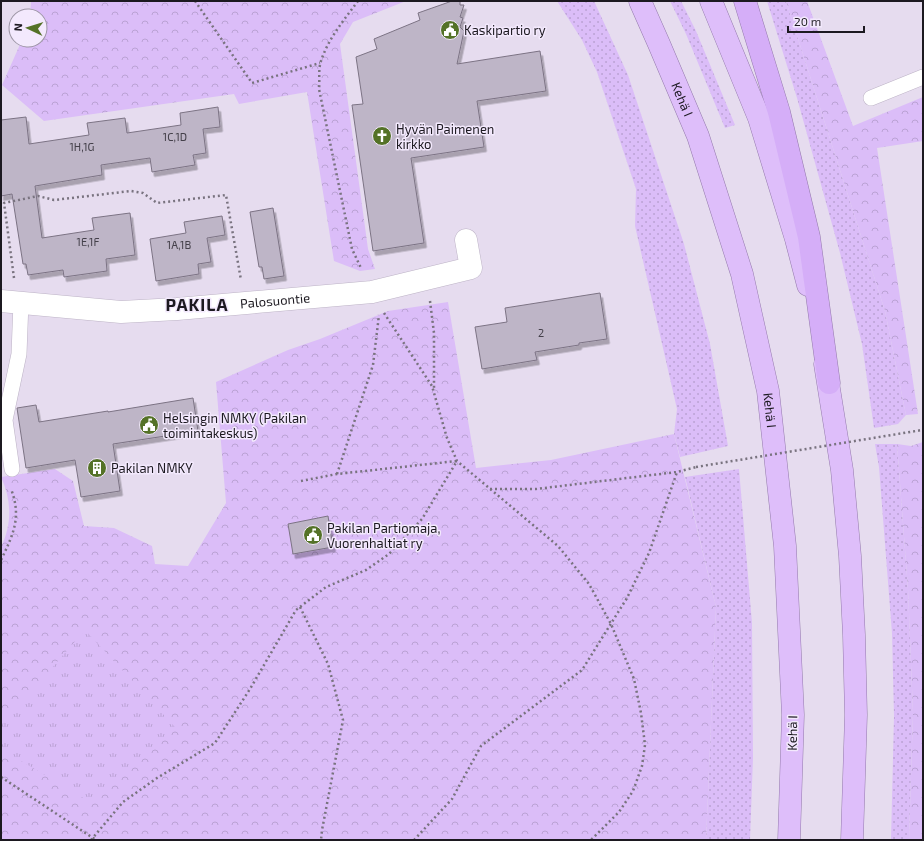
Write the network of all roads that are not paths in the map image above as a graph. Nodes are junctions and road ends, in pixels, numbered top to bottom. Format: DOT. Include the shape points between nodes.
graph roads {
  1 [pos="640,1"];
  2 [pos="711,1"];
  3 [pos="745,1"];
  4 [pos="923,77"];
  5 [pos="871,98"];
  6 [pos="466,240"];
  7 [pos="13,302"];
  8 [pos="829,383"];
  9 [pos="11,463"];
  10 [pos="789,840"];
  11 [pos="852,840"];
  1 -- 10 [label="highway, Kehä I" via="698,136 742,274 768,391 786,553 793,716"];
  2 -- 8 [label="highway" via="759,118 796,240"];
  3 -- 8 [label="highway" via="779,112 809,237"];
  4 -- 5 [label="lane"];
  6 -- 7 [label="street, Palosuontie" via="471,268 428,278 376,299 122,312"];
  7 -- 9 [label="lane" via="19,354 5,420"];
  8 -- 11 [label="highway" via="842,470 854,635 856,715"];
}
